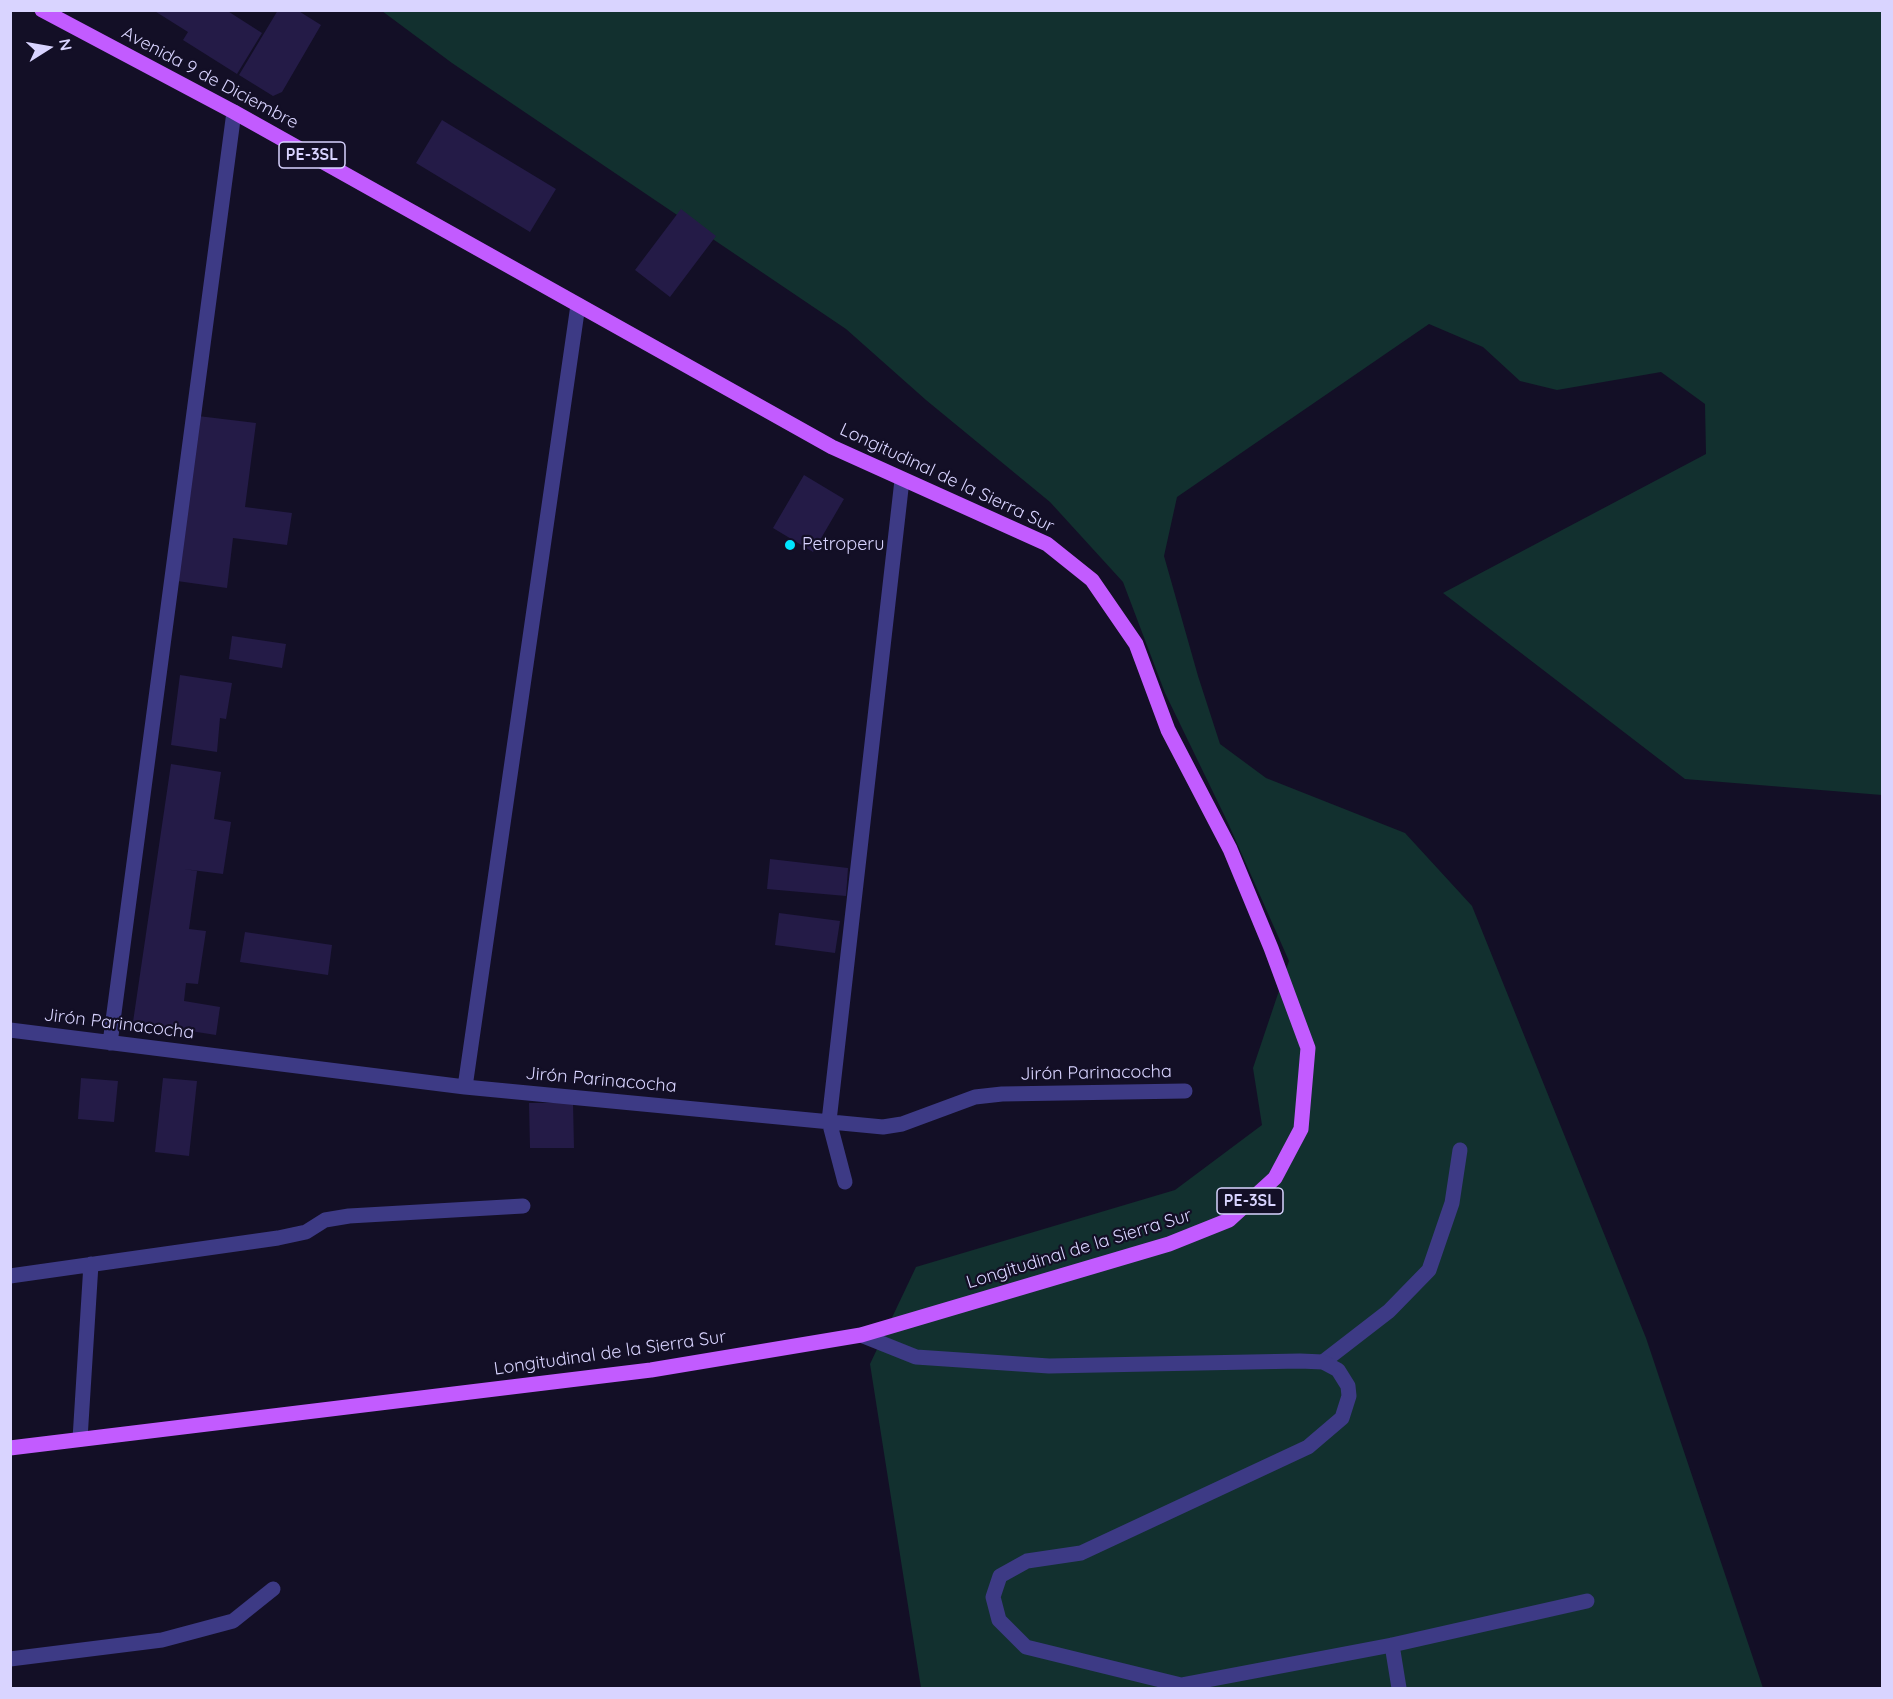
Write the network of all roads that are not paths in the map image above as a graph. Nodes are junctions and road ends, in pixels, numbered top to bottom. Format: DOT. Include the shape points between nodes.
graph roads {
  1 [pos="42,10"];
  2 [pos="234,111"];
  3 [pos="578,305"];
  4 [pos="902,480"];
  5 [pos="10,1030"];
  6 [pos="110,1043"];
  7 [pos="465,1087"];
  8 [pos="1185,1091"];
  9 [pos="829,1121"];
  10 [pos="1460,1150"];
  11 [pos="845,1182"];
  12 [pos="524,1206"];
  13 [pos="91,1264"];
  14 [pos="10,1276"];
  15 [pos="861,1335"];
  16 [pos="1323,1362"];
  17 [pos="80,1439"];
  18 [pos="10,1448"];
  19 [pos="273,1589"];
  20 [pos="1587,1601"];
  21 [pos="1392,1645"];
  22 [pos="10,1659"];
  23 [pos="1182,1687"];
  24 [pos="1399,1689"];
  1 -- 2 [label="main road, Avenida 9 de Diciembre / PE-3SL"];
  2 -- 3 [label="main road, Avenida 9 de Diciembre / PE-3SL"];
  2 -- 6 [label="street"];
  3 -- 4 [label="main road, Longitudinal de la Sierra Sur / PE-3SL" via="832,447"];
  3 -- 7 [label="street"];
  4 -- 9 [label="street"];
  4 -- 15 [label="main road, Longitudinal de la Sierra Sur / PE-3SL" via="1047,544 1092,580 1136,644 1168,730 1230,849 1308,1048 1301,1129 1275,1178 1229,1220 1169,1245"];
  5 -- 6 [label="street, Jirón Parinacocha"];
  6 -- 7 [label="street, Jirón Parinacocha"];
  7 -- 9 [label="street, Jirón Parinacocha"];
  8 -- 9 [label="street, Jirón Parinacocha" via="1002,1094 975,1097 902,1124 883,1127"];
  9 -- 11 [label="street"];
  10 -- 16 [label="street" via="1452,1203 1429,1270 1389,1311"];
  12 -- 13 [label="street" via="349,1216 325,1220 306,1232 278,1238"];
  13 -- 14 [label="street"];
  13 -- 17 [label="street"];
  15 -- 16 [label="street" via="916,1357 1038,1365"];
  15 -- 17 [label="main road, Longitudinal de la Sierra Sur / PE-3SL" via="651,1370"];
  16 -- 23 [label="street" via="1338,1370 1348,1386 1348,1396 1342,1418 1308,1447 1081,1553 1027,1561 1000,1576 993,1597 999,1620 1026,1647"];
  17 -- 18 [label="main road, Longitudinal de la Sierra Sur / PE-3SL"];
  19 -- 22 [label="street" via="233,1621 162,1640"];
  20 -- 21 [label="street"];
  21 -- 23 [label="street"];
  21 -- 24 [label="street"];
}
